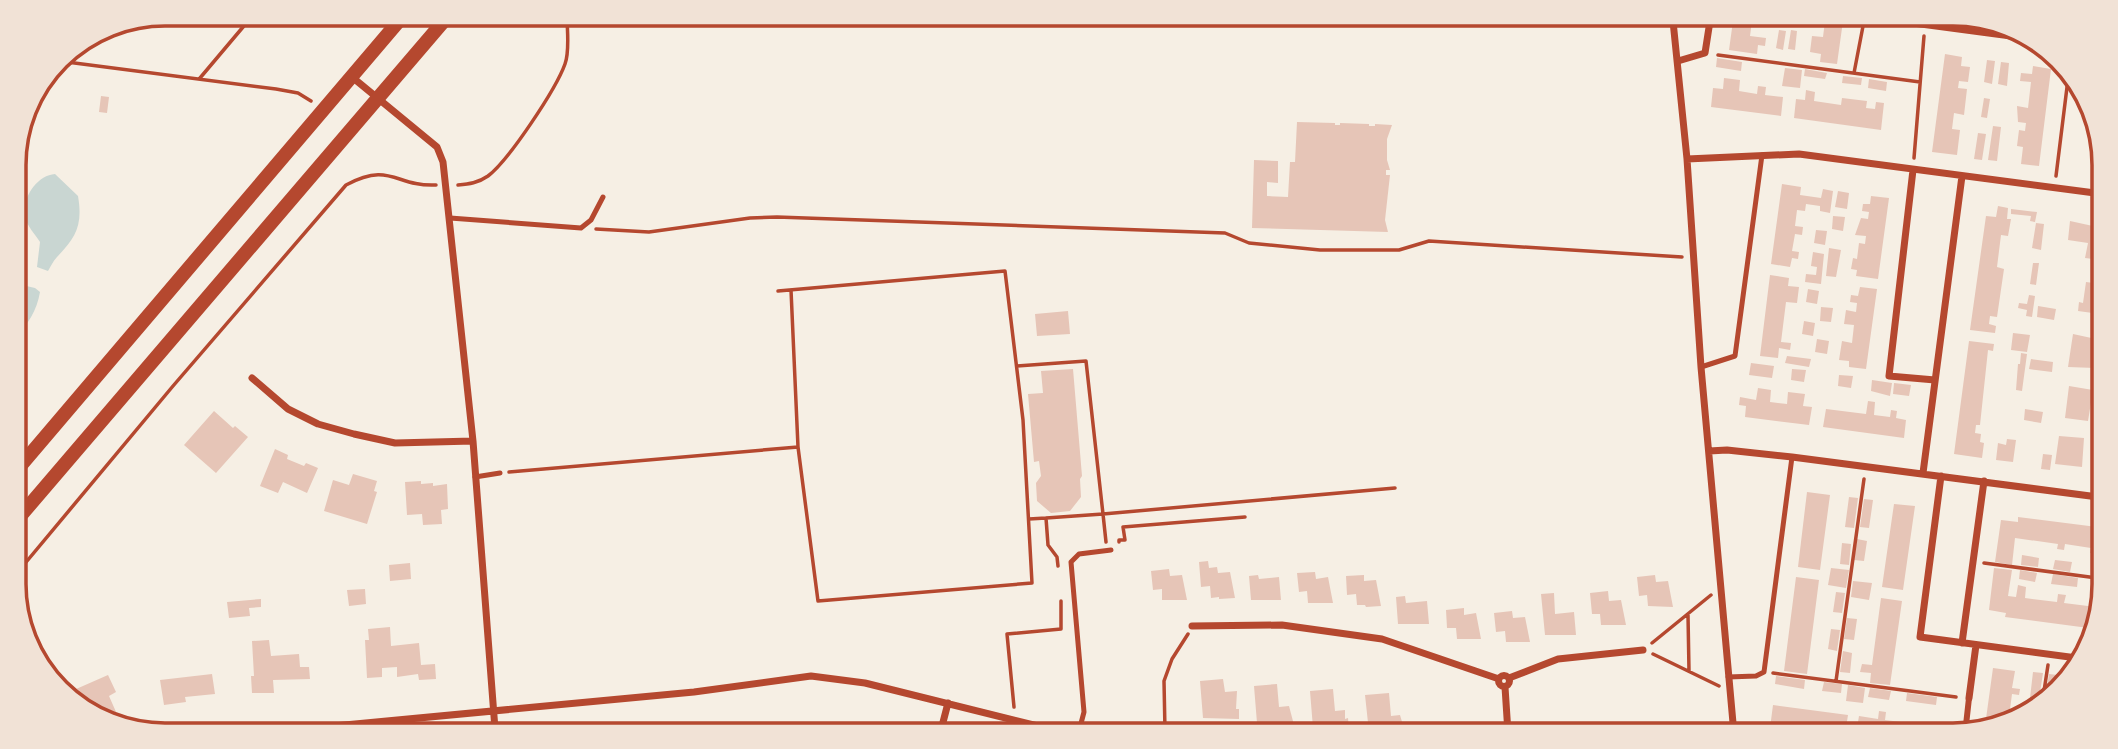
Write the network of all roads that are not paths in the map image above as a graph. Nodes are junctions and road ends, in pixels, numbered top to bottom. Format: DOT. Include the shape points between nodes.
graph roads {
  1 [pos="1674,26"];
  2 [pos="1709,26"];
  3 [pos="1941,26"];
  4 [pos="394,27"];
  5 [pos="439,27"];
  6 [pos="1997,34"];
  7 [pos="1678,61"];
  8 [pos="352,76"];
  9 [pos="378,98"];
  10 [pos="1762,155"];
  11 [pos="1687,159"];
  12 [pos="1913,170"];
  13 [pos="1962,176"];
  14 [pos="2092,193"];
  15 [pos="603,197"];
  16 [pos="450,218"];
  17 [pos="1701,367"];
  18 [pos="253,378"];
  19 [pos="1935,380"];
  20 [pos="473,441"];
  21 [pos="1709,451"];
  22 [pos="1792,457"];
  23 [pos="26,459"];
  24 [pos="500,472"];
  25 [pos="1923,473"];
  26 [pos="1941,475"];
  27 [pos="475,477"];
  28 [pos="1984,481"];
  29 [pos="2092,496"];
  30 [pos="26,509"];
  31 [pos="1108,548"];
  32 [pos="1192,626"];
  33 [pos="1962,643"];
  34 [pos="1976,645"];
  35 [pos="1643,650"];
  36 [pos="2070,657"];
  37 [pos="1728,677"];
  38 [pos="1508,678"];
  39 [pos="1499,679"];
  40 [pos="1505,687"];
  41 [pos="1969,698"];
  42 [pos="948,703"];
  43 [pos="494,712"];
  44 [pos="1081,722"];
  45 [pos="1507,722"];
  46 [pos="1733,722"];
  47 [pos="1966,722"];
  48 [pos="393,723"];
  49 [pos="495,723"];
  50 [pos="942,723"];
  51 [pos="1025,723"];
  1 -- 7 [label="street"];
  2 -- 7 [label="street" via="1705,53"];
  3 -- 6 [label="street"];
  4 -- 8 [label="main road"];
  5 -- 9 [label="main road"];
  7 -- 11 [label="street"];
  8 -- 9 [label="street"];
  8 -- 23 [label="main road"];
  9 -- 16 [label="street" via="437,147"];
  9 -- 30 [label="main road"];
  10 -- 11 [label="street"];
  10 -- 12 [label="street" via="1799,154"];
  10 -- 17 [label="lane" via="1735,356"];
  11 -- 17 [label="street"];
  12 -- 13 [label="street"];
  12 -- 19 [label="street" via="1889,376"];
  13 -- 14 [label="street"];
  13 -- 19 [label="street"];
  15 -- 16 [label="lane" via="591,220 581,228"];
  16 -- 20 [label="street"];
  17 -- 21 [label="street"];
  18 -- 20 [label="street" via="288,409 318,424 395,443"];
  19 -- 25 [label="street"];
  20 -- 27 [label="street"];
  21 -- 22 [label="street"];
  21 -- 37 [label="street"];
  22 -- 25 [label="street"];
  22 -- 37 [label="lane" via="1764,672"];
  24 -- 27 [label="lane"];
  25 -- 26 [label="street"];
  26 -- 28 [label="street"];
  26 -- 33 [label="street" via="1920,637"];
  27 -- 43 [label="street"];
  28 -- 29 [label="street"];
  28 -- 33 [label="street"];
  31 -- 44 [label="lane" via="1079,554 1071,562"];
  32 -- 39 [label="street" via="1282,625 1382,639"];
  33 -- 34 [label="street"];
  34 -- 36 [label="street"];
  34 -- 41 [label="street"];
  35 -- 38 [label="street" via="1558,659"];
  37 -- 46 [label="street"];
  38 -- 39 [label="street"];
  38 -- 40 [label="street"];
  39 -- 40 [label="street"];
  40 -- 45 [label="street"];
  41 -- 47 [label="street"];
  42 -- 43 [label="street" via="865,683 811,676"];
  42 -- 50 [label="street"];
  42 -- 51 [label="street"];
  43 -- 48 [label="street"];
  43 -- 49 [label="street"];
}
